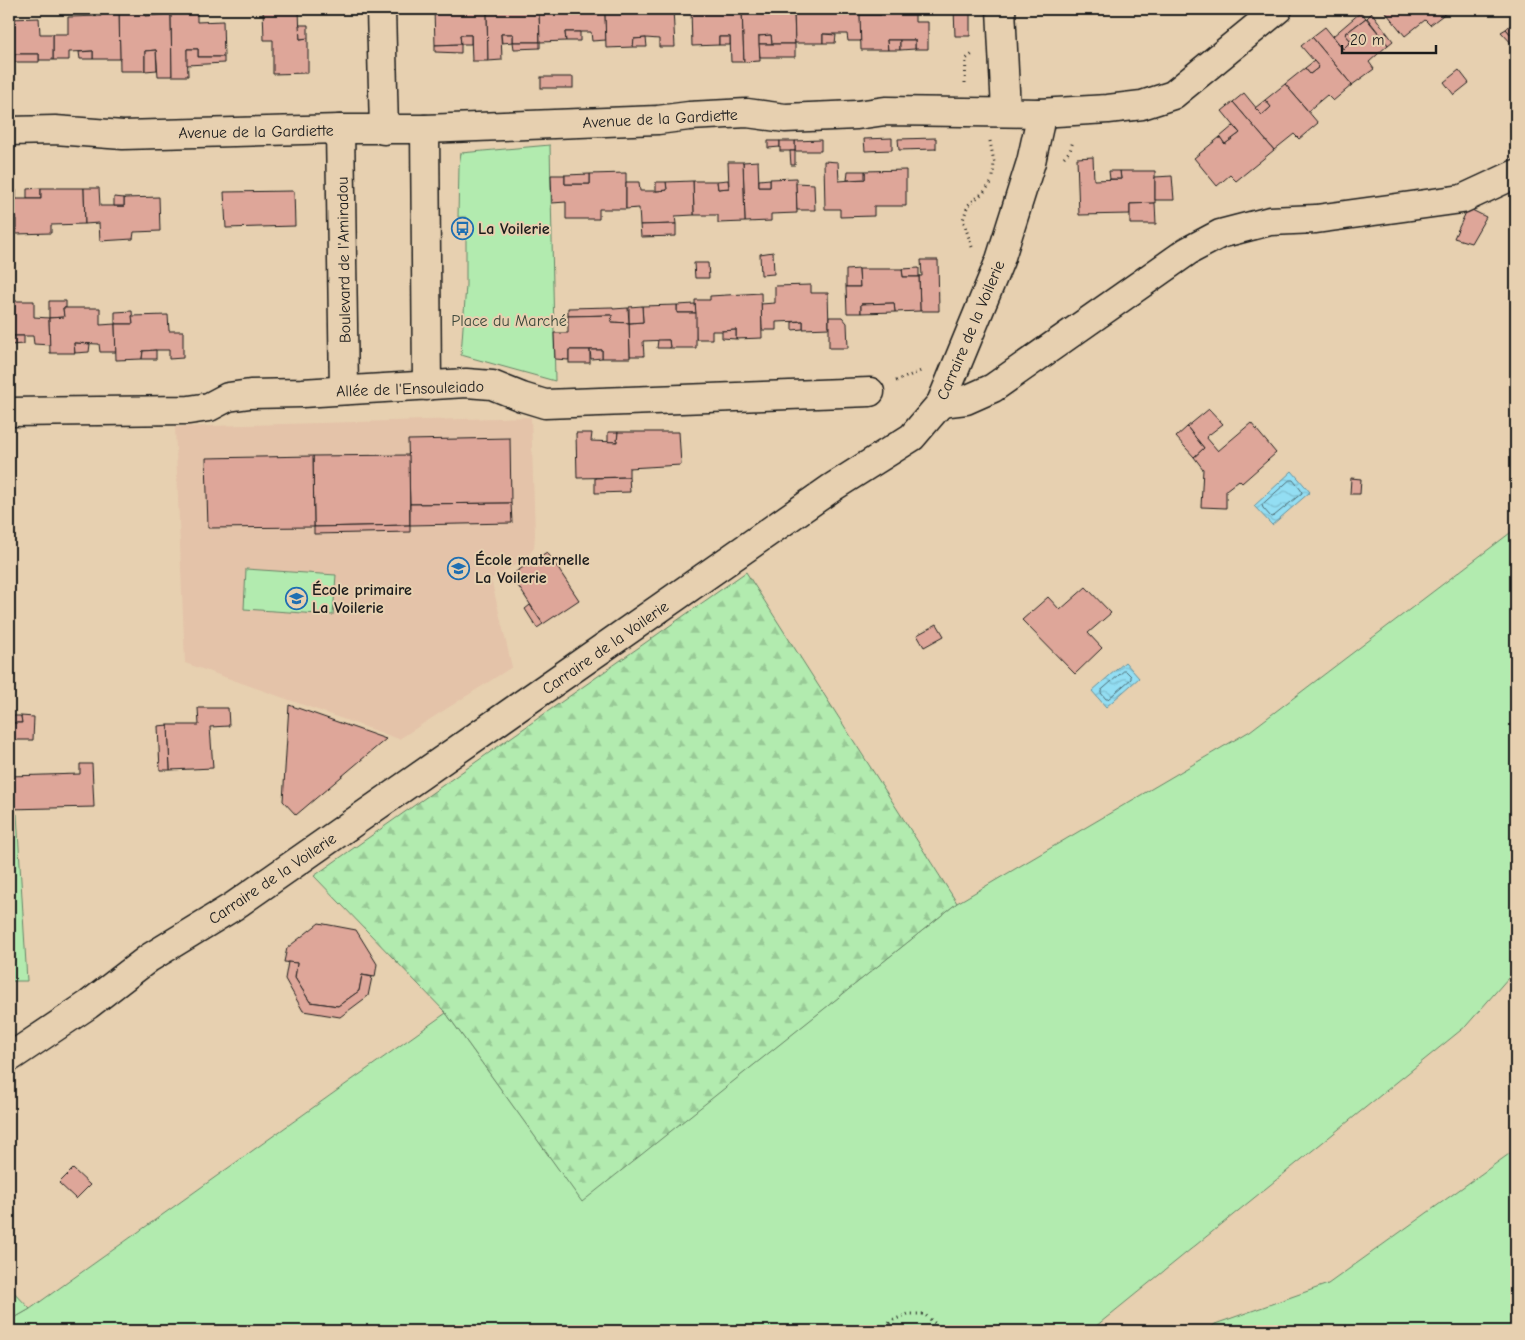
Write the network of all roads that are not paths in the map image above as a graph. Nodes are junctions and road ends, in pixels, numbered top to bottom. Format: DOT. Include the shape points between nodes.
graph roads {
  1 [pos="380,9"];
  2 [pos="1001,9"];
  3 [pos="1278,9"];
  4 [pos="1006,111"];
  5 [pos="1039,113"];
  6 [pos="340,129"];
  7 [pos="425,129"];
  8 [pos="384,130"];
  9 [pos="9,131"];
  10 [pos="1516,174"];
  11 [pos="427,386"];
  12 [pos="344,390"];
  13 [pos="870,392"];
  14 [pos="941,403"];
  15 [pos="9,412"];
  16 [pos="9,1058"];
  1 -- 8 [label="street"];
  2 -- 4 [label="street"];
  3 -- 5 [label="street, Avenue de la Gardiette" via="1173,95 1142,105"];
  4 -- 5 [label="street, Avenue de la Gardiette"];
  4 -- 7 [label="street, Avenue de la Gardiette" via="885,111 785,118 747,113"];
  5 -- 14 [label="street, Carraire de la Voilerie" via="1033,152 1000,260"];
  6 -- 8 [label="street, Avenue de la Gardiette"];
  6 -- 9 [label="street, Avenue de la Gardiette" via="123,135 55,130"];
  6 -- 12 [label="street, Boulevard de l'Amiradou"];
  7 -- 8 [label="street, Avenue de la Gardiette"];
  7 -- 11 [label="street"];
  10 -- 14 [label="street" via="1462,199 1316,219 1270,221 1220,234 1188,252 993,388 966,400"];
  11 -- 12 [label="street, Allée de l'Ensouleiado"];
  11 -- 13 [label="street, Allée de l'Ensouleiado" via="492,385 545,404"];
  12 -- 15 [label="street, Allée de l'Ensouleiado" via="250,394 228,397 208,407 189,410"];
  14 -- 16 [label="street, Carraire de la Voilerie" via="912,436 832,487 234,906 149,958 88,1005"];
}
